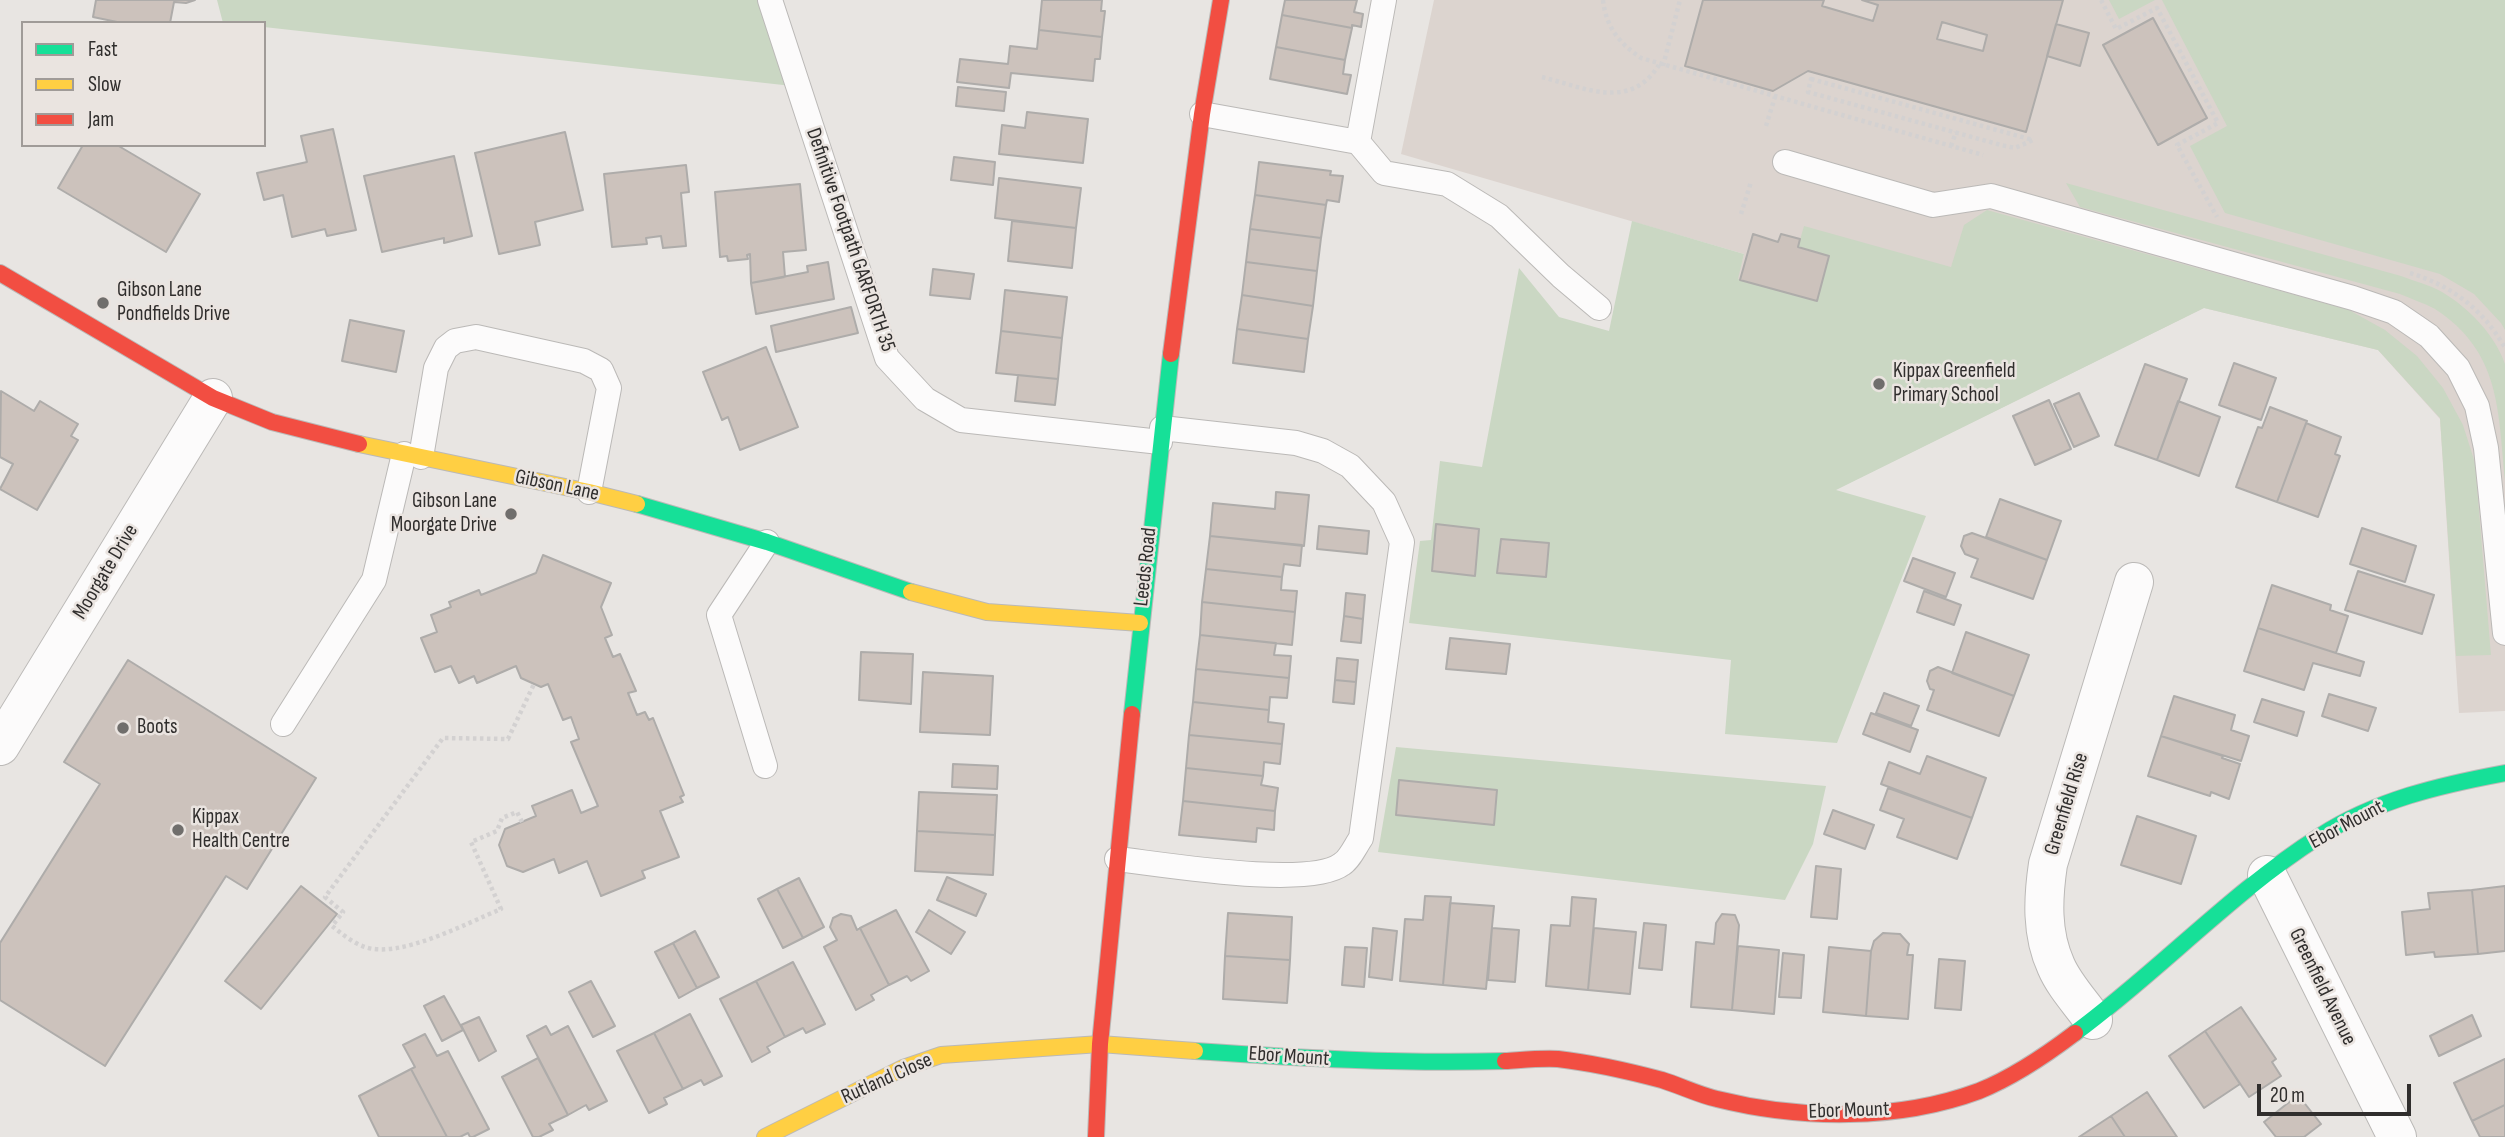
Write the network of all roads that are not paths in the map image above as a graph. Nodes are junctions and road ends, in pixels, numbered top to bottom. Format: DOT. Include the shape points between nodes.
graph roads {
  1 [pos="770,0"];
  2 [pos="1221,0"];
  3 [pos="1384,0"];
  4 [pos="1202,114"];
  5 [pos="1358,142"];
  6 [pos="1784,162"];
  7 [pos="0,273"];
  8 [pos="1599,308"];
  9 [pos="213,398"];
  10 [pos="1161,435"];
  11 [pos="412,456"];
  12 [pos="589,492"];
  13 [pos="767,542"];
  14 [pos="2134,582"];
  15 [pos="1140,623"];
  16 [pos="2505,633"];
  17 [pos="283,724"];
  18 [pos="0,746"];
  19 [pos="765,766"];
  20 [pos="2505,773"];
  21 [pos="1117,859"];
  22 [pos="2267,875"];
  23 [pos="2093,1020"];
  24 [pos="1100,1044"];
  25 [pos="1786,1125"];
  26 [pos="765,1137"];
  27 [pos="1096,1137"];
  28 [pos="2396,1137"];
  1 -- 10 [label="lane, Definitive Footpath GARFORTH 35" via="887,358 925,399 961,420"];
  2 -- 4 [label="street, Leeds Road"];
  3 -- 5 [label="lane"];
  4 -- 5 [label="lane"];
  4 -- 10 [label="street, Leeds Road"];
  5 -- 8 [label="lane" via="1384,173 1447,184 1499,216"];
  6 -- 16 [label="lane" via="1933,205 1991,196 2394,312 2429,336 2451,360 2477,406 2486,448"];
  7 -- 9 [label="street, Gibson Lane"];
  9 -- 11 [label="street, Gibson Lane" via="272,422"];
  9 -- 18 [label="street, Moorgate Drive"];
  10 -- 15 [label="street, Leeds Road"];
  10 -- 21 [label="lane, Definitive Footpath GARFORTH 35" via="1296,443 1323,451 1350,466 1384,502 1402,542 1361,838 1343,864 1318,874 1271,876"];
  11 -- 12 [label="street, Gibson Lane"];
  11 -- 12 [label="lane" via="440,357 455,341 476,337 584,361 601,370 609,388"];
  11 -- 17 [label="lane" via="374,580"];
  12 -- 13 [label="street, Gibson Lane"];
  13 -- 15 [label="street, Gibson Lane" via="894,587 988,612"];
  13 -- 19 [label="lane" via="719,615"];
  14 -- 23 [label="street, Greenfield Rise" via="2048,864 2043,899 2056,967"];
  15 -- 21 [label="street, Leeds Road"];
  20 -- 22 [label="street, Ebor Mount" via="2441,785 2359,815 2320,835"];
  21 -- 24 [label="street, Leeds Road"];
  22 -- 23 [label="street, Ebor Mount"];
  22 -- 28 [label="street, Greenfield Avenue"];
  23 -- 25 [label="street, Ebor Mount" via="2041,1058 1981,1090 1929,1106"];
  24 -- 25 [label="street, Ebor Mount" via="1421,1063 1556,1059 1664,1081"];
  24 -- 26 [label="street, Rutland Close" via="941,1055 903,1068"];
  24 -- 27 [label="street, Leeds Road"];
}
